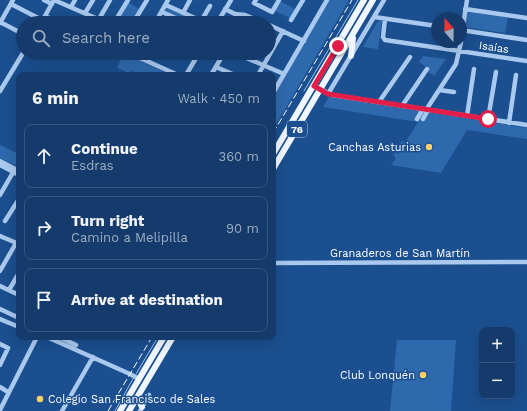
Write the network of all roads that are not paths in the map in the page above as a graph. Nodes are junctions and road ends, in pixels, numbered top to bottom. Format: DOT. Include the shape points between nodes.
graph roads {
  1 [pos="44,0"];
  2 [pos="75,0"];
  3 [pos="93,0"];
  4 [pos="110,0"];
  5 [pos="128,0"];
  6 [pos="147,0"];
  7 [pos="168,0"];
  8 [pos="190,0"];
  9 [pos="231,0"];
  10 [pos="279,0"];
  11 [pos="303,0"];
  12 [pos="364,0"];
  13 [pos="374,0"];
  14 [pos="384,0"];
  15 [pos="467,0"];
  16 [pos="53,1"];
  17 [pos="325,1"];
  18 [pos="12,2"];
  19 [pos="255,2"];
  20 [pos="166,5"];
  21 [pos="210,6"];
  22 [pos="71,7"];
  23 [pos="225,9"];
  24 [pos="465,9"];
  25 [pos="162,12"];
  26 [pos="465,12"];
  27 [pos="85,13"];
  28 [pos="183,13"];
  29 [pos="245,15"];
  30 [pos="36,16"];
  31 [pos="45,16"];
  32 [pos="92,16"];
  33 [pos="101,16"];
  34 [pos="118,16"];
  35 [pos="137,16"];
  36 [pos="159,16"];
  37 [pos="171,16"];
  38 [pos="189,16"];
  39 [pos="204,16"];
  40 [pos="221,16"];
  41 [pos="374,17"];
  42 [pos="527,18"];
  43 [pos="385,19"];
  44 [pos="291,20"];
  45 [pos="0,22"];
  46 [pos="431,25"];
  47 [pos="276,28"];
  48 [pos="16,30"];
  49 [pos="283,31"];
  50 [pos="467,31"];
  51 [pos="353,34"];
  52 [pos="276,40"];
  53 [pos="527,40"];
  54 [pos="304,41"];
  55 [pos="459,48"];
  56 [pos="459,51"];
  57 [pos="351,56"];
  58 [pos="410,57"];
  59 [pos="19,60"];
  60 [pos="145,60"];
  61 [pos="196,60"];
  62 [pos="220,60"];
  63 [pos="251,60"];
  64 [pos="266,60"];
  65 [pos="527,61"];
  66 [pos="264,66"];
  67 [pos="216,67"];
  68 [pos="427,69"];
  69 [pos="474,69"];
  70 [pos="171,72"];
  71 [pos="188,72"];
  72 [pos="214,72"];
  73 [pos="228,72"];
  74 [pos="260,72"];
  75 [pos="496,72"];
  76 [pos="284,74"];
  77 [pos="516,75"];
  78 [pos="314,86"];
  79 [pos="276,88"];
  80 [pos="321,90"];
  81 [pos="439,90"];
  82 [pos="0,91"];
  83 [pos="454,92"];
  84 [pos="328,94"];
  85 [pos="379,102"];
  86 [pos="402,106"];
  87 [pos="426,110"];
  88 [pos="467,116"];
  89 [pos="417,119"];
  90 [pos="488,119"];
  91 [pos="422,120"];
  92 [pos="509,122"];
  93 [pos="527,125"];
  94 [pos="276,149"];
  95 [pos="0,161"];
  96 [pos="276,164"];
  97 [pos="0,166"];
  98 [pos="16,171"];
  99 [pos="0,195"];
  100 [pos="16,204"];
  101 [pos="5,222"];
  102 [pos="0,236"];
  103 [pos="16,242"];
  104 [pos="16,246"];
  105 [pos="527,262"];
  106 [pos="276,263"];
  107 [pos="0,271"];
  108 [pos="16,278"];
  109 [pos="0,286"];
  110 [pos="9,290"];
  111 [pos="16,294"];
  112 [pos="0,309"];
  113 [pos="16,317"];
  114 [pos="0,319"];
  115 [pos="16,327"];
  116 [pos="35,340"];
  117 [pos="54,340"];
  118 [pos="62,340"];
  119 [pos="66,340"];
  120 [pos="162,340"];
  121 [pos="171,340"];
  122 [pos="0,344"];
  123 [pos="65,345"];
  124 [pos="76,345"];
  125 [pos="93,357"];
  126 [pos="0,365"];
  127 [pos="136,377"];
  128 [pos="0,387"];
  129 [pos="8,392"];
  130 [pos="149,395"];
  131 [pos="137,397"];
  132 [pos="141,409"];
  133 [pos="0,410"];
  134 [pos="62,411"];
  135 [pos="120,411"];
  136 [pos="129,411"];
  1 -- 16 [label="street"];
  2 -- 22 [label="street"];
  3 -- 27 [label="street"];
  4 -- 33 [label="street"];
  5 -- 34 [label="street"];
  6 -- 35 [label="street"];
  7 -- 20 [label="street"];
  8 -- 28 [label="street"];
  9 -- 23 [label="street"];
  10 -- 19 [label="street" via="272,12"];
  11 -- 44 [label="street"];
  12 -- 78 [label="main road, 76"];
  13 -- 51 [label="main road, 76"];
  14 -- 41 [label="street"];
  15 -- 24 [label="street"];
  16 -- 22 [label="street"];
  16 -- 31 [label="street"];
  17 -- 54 [label="street"];
  18 -- 30 [label="street"];
  18 -- 45 [label="street"];
  20 -- 25 [label="street"];
  20 -- 28 [label="street"];
  21 -- 39 [label="street"];
  22 -- 27 [label="street"];
  23 -- 29 [label="street"];
  23 -- 40 [label="street"];
  24 -- 26 [label="street"];
  24 -- 42 [label="street"];
  25 -- 36 [label="street"];
  25 -- 37 [label="street"];
  27 -- 32 [label="street"];
  28 -- 38 [label="street"];
  41 -- 43 [label="street"];
  41 -- 57 [label="street"];
  43 -- 46 [label="street"];
  43 -- 56 [label="street, Isaías" via="384,40"];
  45 -- 48 [label="street"];
  47 -- 49 [label="street"];
  49 -- 52 [label="street"];
  49 -- 54 [label="street"];
  50 -- 53 [label="street"];
  51 -- 57 [label="main road"];
  51 -- 80 [label="main road, 76"];
  54 -- 76 [label="street"];
  55 -- 56 [label="street"];
  56 -- 65 [label="street, Isaías"];
  56 -- 81 [label="street" via="454,67"];
  57 -- 84 [label="street"];
  58 -- 85 [label="street"];
  59 -- 82 [label="street"];
  60 -- 70 [label="street"];
  61 -- 71 [label="street"];
  62 -- 67 [label="street"];
  63 -- 66 [label="street"];
  64 -- 66 [label="street"];
  66 -- 74 [label="street"];
  66 -- 76 [label="street"];
  67 -- 72 [label="street"];
  67 -- 73 [label="street"];
  68 -- 86 [label="street"];
  69 -- 88 [label="street"];
  75 -- 90 [label="street"];
  76 -- 79 [label="street"];
  77 -- 92 [label="street"];
  78 -- 80 [label="street"];
  78 -- 94 [label="main road, 76"];
  80 -- 84 [label="street"];
  80 -- 96 [label="main road, 76"];
  81 -- 83 [label="street"];
  81 -- 87 [label="street"];
  84 -- 85 [label="street"];
  85 -- 86 [label="street"];
  86 -- 87 [label="street"];
  87 -- 88 [label="street"];
  87 -- 89 [label="street"];
  87 -- 91 [label="street"];
  88 -- 90 [label="street"];
  90 -- 92 [label="street"];
  92 -- 93 [label="street"];
  95 -- 98 [label="street"];
  97 -- 98 [label="street"];
  98 -- 99 [label="street"];
  100 -- 101 [label="street"];
  102 -- 103 [label="street"];
  104 -- 107 [label="street"];
  105 -- 106 [label="street, Granaderos de San Martín"];
  108 -- 110 [label="street"];
  109 -- 110 [label="street"];
  110 -- 111 [label="street"];
  112 -- 113 [label="street"];
  114 -- 115 [label="street"];
  116 -- 129 [label="street"];
  117 -- 123 [label="street"];
  118 -- 123 [label="street"];
  119 -- 124 [label="street"];
  120 -- 127 [label="main road"];
  121 -- 131 [label="main road"];
  122 -- 126 [label="street" via="8,348"];
  123 -- 125 [label="street"];
  125 -- 127 [label="street"];
  125 -- 134 [label="street"];
  127 -- 135 [label="main road"];
  128 -- 129 [label="street"];
  129 -- 133 [label="street"];
  130 -- 132 [label="street"];
  131 -- 132 [label="main road"];
  131 -- 136 [label="main road"];
}
